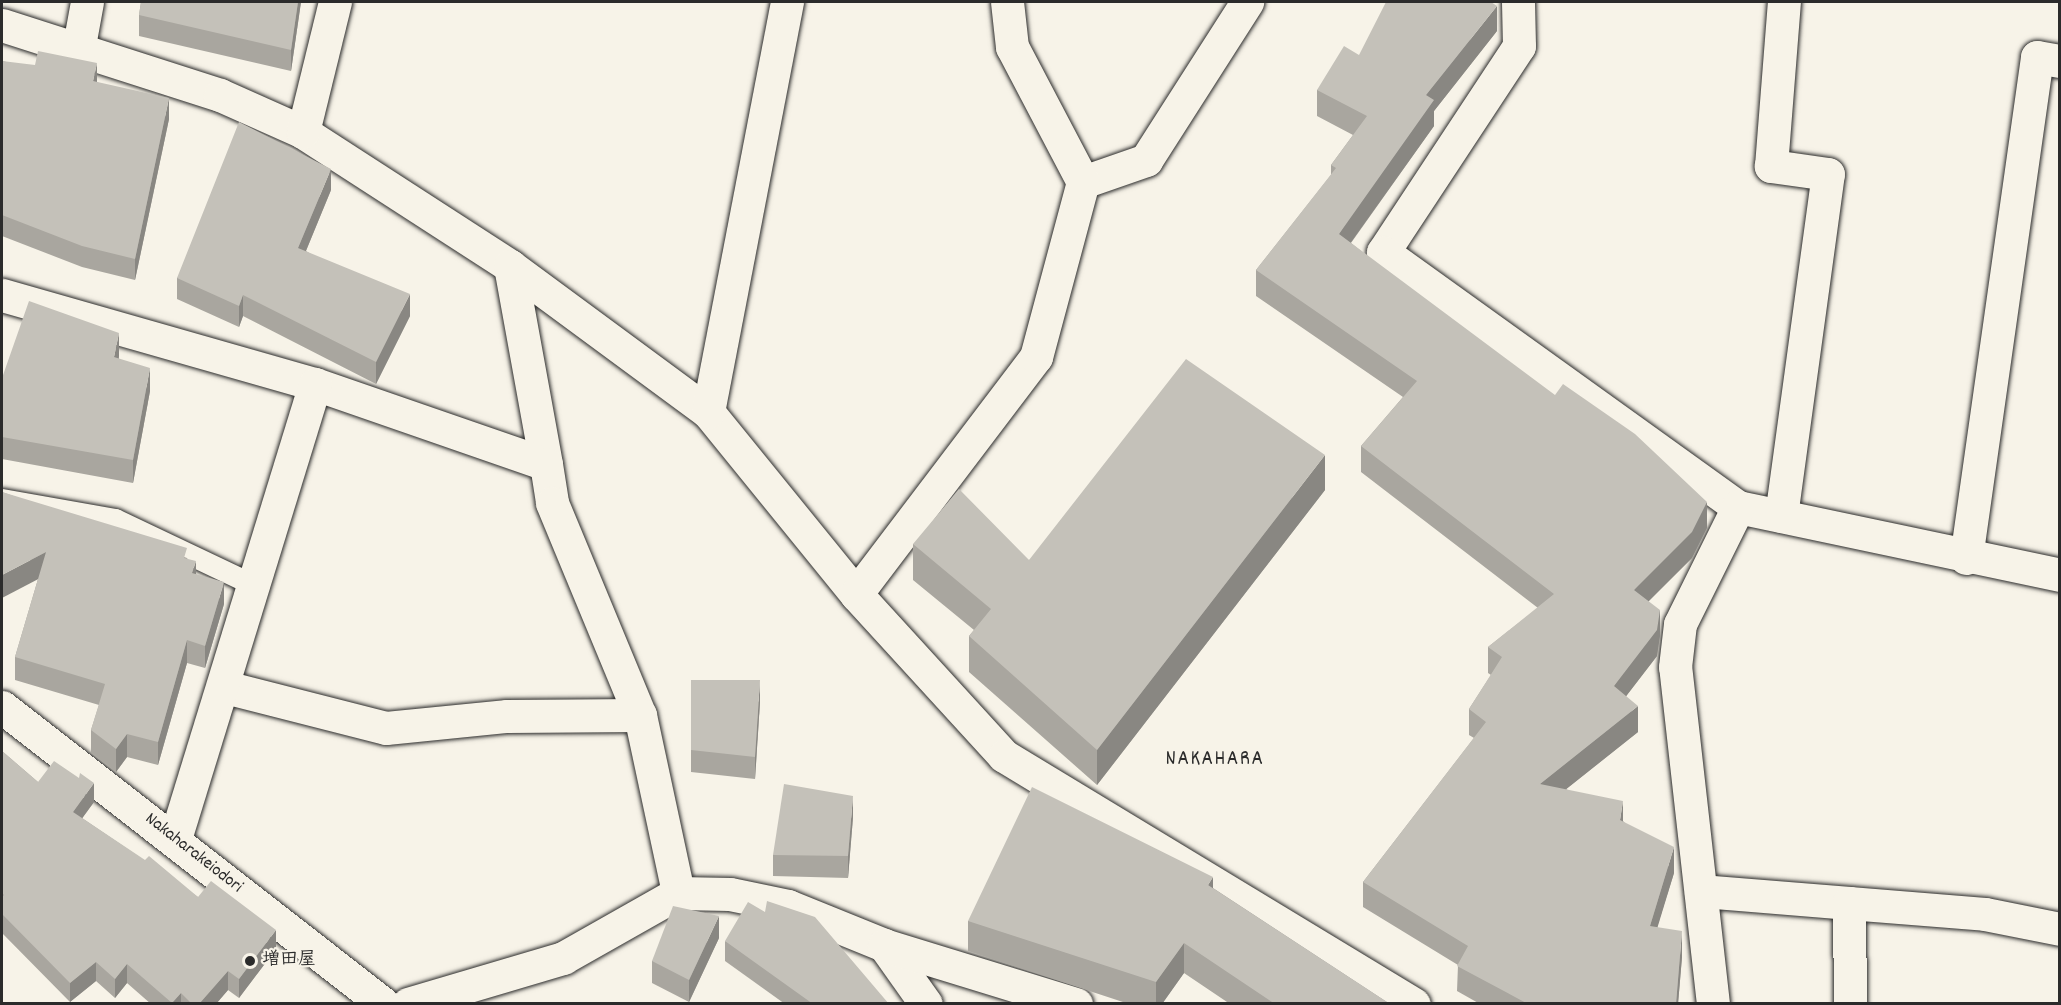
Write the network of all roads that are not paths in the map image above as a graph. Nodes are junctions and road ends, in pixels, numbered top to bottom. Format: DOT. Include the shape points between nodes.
graph roads {
  1 [pos="87,2"];
  2 [pos="335,2"];
  3 [pos="787,2"];
  4 [pos="1007,2"];
  5 [pos="1247,2"];
  6 [pos="1518,2"];
  7 [pos="1784,2"];
  8 [pos="2,25"];
  9 [pos="78,51"];
  10 [pos="2060,61"];
  11 [pos="303,132"];
  12 [pos="1083,182"];
  13 [pos="510,266"];
  14 [pos="2,295"];
  15 [pos="315,384"];
  16 [pos="708,412"];
  17 [pos="546,464"];
  18 [pos="2,499"];
  19 [pos="1738,507"];
  20 [pos="1781,516"];
  21 [pos="1966,558"];
  22 [pos="2060,575"];
  23 [pos="252,584"];
  24 [pos="856,594"];
  25 [pos="225,687"];
  26 [pos="2,707"];
  27 [pos="640,715"];
  28 [pos="175,840"];
  29 [pos="1701,891"];
  30 [pos="678,893"];
  31 [pos="1849,903"];
  32 [pos="2060,929"];
  33 [pos="884,945"];
  34 [pos="383,1004"];
  35 [pos="408,1004"];
  36 [pos="926,1004"];
  37 [pos="1076,1004"];
  38 [pos="1414,1004"];
  39 [pos="1713,1004"];
  40 [pos="1850,1004"];
  1 -- 9 [label="street"];
  2 -- 11 [label="street"];
  3 -- 16 [label="street"];
  4 -- 12 [label="street" via="1012,46"];
  5 -- 12 [label="street" via="1146,160"];
  6 -- 19 [label="street" via="1519,46 1383,252"];
  7 -- 20 [label="street" via="1771,166 1828,174"];
  8 -- 9 [label="street"];
  9 -- 11 [label="street" via="220,95"];
  10 -- 21 [label="street" via="2037,57"];
  11 -- 13 [label="street"];
  12 -- 24 [label="street" via="1036,357"];
  13 -- 16 [label="street"];
  13 -- 17 [label="street"];
  14 -- 15 [label="street"];
  15 -- 17 [label="street"];
  15 -- 23 [label="street"];
  16 -- 24 [label="street"];
  17 -- 27 [label="street" via="552,503"];
  18 -- 23 [label="lane" via="115,519"];
  19 -- 20 [label="street"];
  19 -- 29 [label="street" via="1680,624 1675,667"];
  20 -- 21 [label="street"];
  21 -- 22 [label="street"];
  23 -- 25 [label="street"];
  24 -- 38 [label="street" via="1004,756"];
  25 -- 27 [label="street" via="386,728 507,716"];
  25 -- 28 [label="street"];
  26 -- 28 [label="street, Nakaharakeiodori"];
  27 -- 30 [label="street"];
  28 -- 34 [label="street, Nakaharakeiodori"];
  29 -- 31 [label="street"];
  29 -- 39 [label="street"];
  30 -- 33 [label="street" via="730,894 788,906"];
  30 -- 35 [label="street" via="563,958"];
  31 -- 32 [label="street" via="1985,914"];
  31 -- 40 [label="street"];
  33 -- 36 [label="street"];
  33 -- 37 [label="street"];
}
